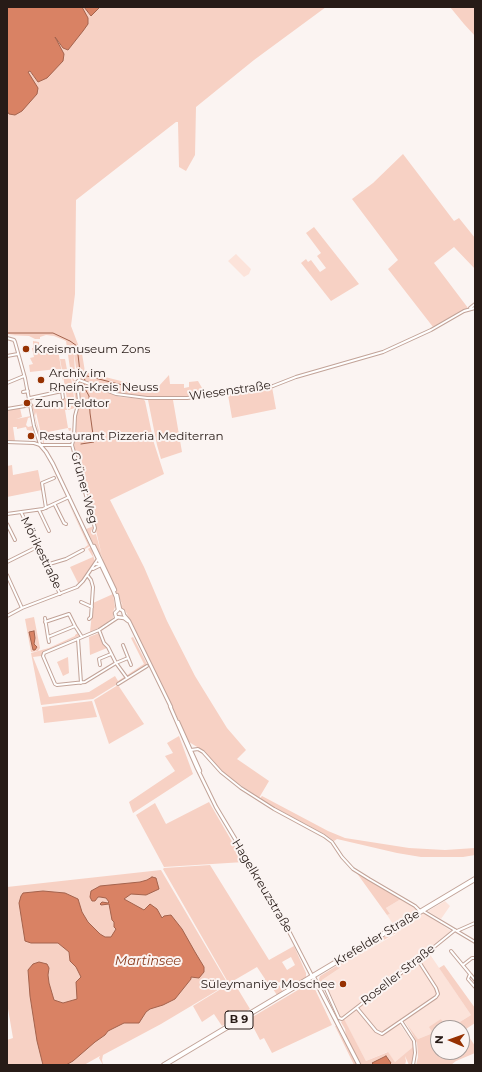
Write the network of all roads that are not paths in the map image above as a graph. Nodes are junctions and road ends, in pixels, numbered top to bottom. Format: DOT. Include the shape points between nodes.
graph roads {
  1 [pos="475,304"];
  2 [pos="475,308"];
  3 [pos="469,309"];
  4 [pos="7,338"];
  5 [pos="18,354"];
  6 [pos="7,356"];
  7 [pos="24,376"];
  8 [pos="7,383"];
  9 [pos="28,391"];
  10 [pos="23,392"];
  11 [pos="30,398"];
  12 [pos="63,398"];
  13 [pos="31,405"];
  14 [pos="7,409"];
  15 [pos="37,436"];
  16 [pos="7,442"];
  17 [pos="34,443"];
  18 [pos="40,445"];
  19 [pos="72,445"];
  20 [pos="54,478"];
  21 [pos="69,497"];
  22 [pos="55,505"];
  23 [pos="46,508"];
  24 [pos="39,510"];
  25 [pos="21,512"];
  26 [pos="7,514"];
  27 [pos="7,524"];
  28 [pos="66,524"];
  29 [pos="84,530"];
  30 [pos="49,531"];
  31 [pos="94,531"];
  32 [pos="14,540"];
  33 [pos="37,547"];
  34 [pos="83,550"];
  35 [pos="98,559"];
  36 [pos="7,562"];
  37 [pos="96,564"];
  38 [pos="101,564"];
  39 [pos="46,565"];
  40 [pos="92,569"];
  41 [pos="7,575"];
  42 [pos="87,576"];
  43 [pos="60,594"];
  44 [pos="81,602"];
  45 [pos="92,607"];
  46 [pos="22,608"];
  47 [pos="119,609"];
  48 [pos="7,616"];
  49 [pos="116,616"];
  50 [pos="123,616"];
  51 [pos="45,618"];
  52 [pos="90,618"];
  53 [pos="45,622"];
  54 [pos="75,626"];
  55 [pos="99,630"];
  56 [pos="48,637"];
  57 [pos="82,637"];
  58 [pos="78,639"];
  59 [pos="50,642"];
  60 [pos="123,645"];
  61 [pos="111,654"];
  62 [pos="128,658"];
  63 [pos="116,663"];
  64 [pos="100,665"];
  65 [pos="132,665"];
  66 [pos="147,666"];
  67 [pos="127,678"];
  68 [pos="81,683"];
  69 [pos="118,684"];
  70 [pos="190,750"];
  71 [pos="475,879"];
  72 [pos="421,911"];
  73 [pos="475,923"];
  74 [pos="456,930"];
  75 [pos="475,942"];
  76 [pos="451,952"];
  77 [pos="475,958"];
  78 [pos="418,960"];
  79 [pos="463,965"];
  80 [pos="470,974"];
  81 [pos="312,976"];
  82 [pos="475,980"];
  83 [pos="474,986"];
  84 [pos="326,990"];
  85 [pos="357,1008"];
  86 [pos="401,1021"];
  87 [pos="164,1065"];
  88 [pos="358,1065"];
  89 [pos="413,1065"];
  1 -- 3 [label="street"];
  2 -- 3 [label="street"];
  3 -- 19 [label="street, Wiesenstraße" via="383,352 255,390 187,398 147,398 116,394 79,380 79,401"];
  4 -- 5 [label="street" via="14,340"];
  5 -- 6 [label="street"];
  5 -- 7 [label="street"];
  7 -- 8 [label="street"];
  7 -- 9 [label="street"];
  9 -- 10 [label="street"];
  9 -- 11 [label="street"];
  11 -- 12 [label="street" via="62,391"];
  11 -- 13 [label="street"];
  13 -- 14 [label="street"];
  13 -- 15 [label="street"];
  15 -- 17 [label="street"];
  15 -- 18 [label="street"];
  16 -- 17 [label="street"];
  17 -- 18 [label="street"];
  18 -- 19 [label="street"];
  18 -- 21 [label="street"];
  19 -- 31 [label="street, Grüner Weg"];
  20 -- 23 [label="street" via="42,483"];
  21 -- 22 [label="street"];
  21 -- 29 [label="street"];
  22 -- 23 [label="street"];
  22 -- 28 [label="street"];
  23 -- 24 [label="street"];
  24 -- 25 [label="street"];
  24 -- 30 [label="street"];
  25 -- 26 [label="street"];
  25 -- 33 [label="street, Mörikestraße"];
  27 -- 32 [label="street"];
  29 -- 35 [label="street"];
  29 -- 38 [label="street"];
  33 -- 36 [label="street"];
  33 -- 39 [label="street, Mörikestraße"];
  34 -- 39 [label="street"];
  35 -- 37 [label="street"];
  35 -- 38 [label="street"];
  37 -- 38 [label="street"];
  37 -- 40 [label="street"];
  38 -- 40 [label="street"];
  38 -- 47 [label="street"];
  38 -- 47 [label="street" via="117,595"];
  39 -- 43 [label="street, Mörikestraße"];
  40 -- 42 [label="street"];
  41 -- 46 [label="street"];
  42 -- 43 [label="street" via="77,587"];
  42 -- 45 [label="street" via="93,584"];
  43 -- 46 [label="street"];
  44 -- 45 [label="street"];
  45 -- 52 [label="street"];
  46 -- 48 [label="street"];
  47 -- 49 [label="street" via="115,613"];
  47 -- 50 [label="street" via="123,611"];
  49 -- 50 [label="street"];
  49 -- 55 [label="street"];
  50 -- 70 [label="street, Hagelkreuzstraße" via="130,624"];
  51 -- 53 [label="street"];
  53 -- 54 [label="street" via="69,614"];
  53 -- 56 [label="street"];
  54 -- 56 [label="street"];
  54 -- 57 [label="street"];
  55 -- 57 [label="street"];
  55 -- 61 [label="street"];
  56 -- 59 [label="street"];
  57 -- 58 [label="street"];
  58 -- 68 [label="street"];
  58 -- 68 [label="street" via="43,654 56,685"];
  60 -- 62 [label="street"];
  61 -- 63 [label="street"];
  61 -- 64 [label="street" via="99,659"];
  62 -- 63 [label="street"];
  62 -- 65 [label="street"];
  63 -- 67 [label="street"];
  63 -- 68 [label="street"];
  66 -- 67 [label="street"];
  67 -- 69 [label="street"];
  70 -- 72 [label="street" via="198,749 203,752 221,772 241,788 324,836 353,868"];
  70 -- 81 [label="street, Hagelkreuzstraße" via="222,819 282,918"];
  71 -- 72 [label="main road, Krefelder Straße / B 9"];
  72 -- 74 [label="street"];
  72 -- 81 [label="main road, Krefelder Straße / B 9"];
  73 -- 74 [label="street, Roseller Straße"];
  74 -- 75 [label="street"];
  74 -- 78 [label="street, Roseller Straße"];
  76 -- 79 [label="street"];
  77 -- 79 [label="street"];
  78 -- 85 [label="street, Roseller Straße"];
  78 -- 86 [label="street" via="438,995"];
  79 -- 80 [label="street"];
  80 -- 82 [label="street"];
  80 -- 83 [label="street" via="468,979"];
  81 -- 87 [label="main road, B 9"];
  81 -- 88 [label="main road"];
  82 -- 83 [label="street"];
  84 -- 85 [label="street, Roseller Straße" via="340,1020"];
  85 -- 86 [label="street" via="380,1034 384,1034"];
  86 -- 89 [label="street" via="414,1041 416,1053"];
}
